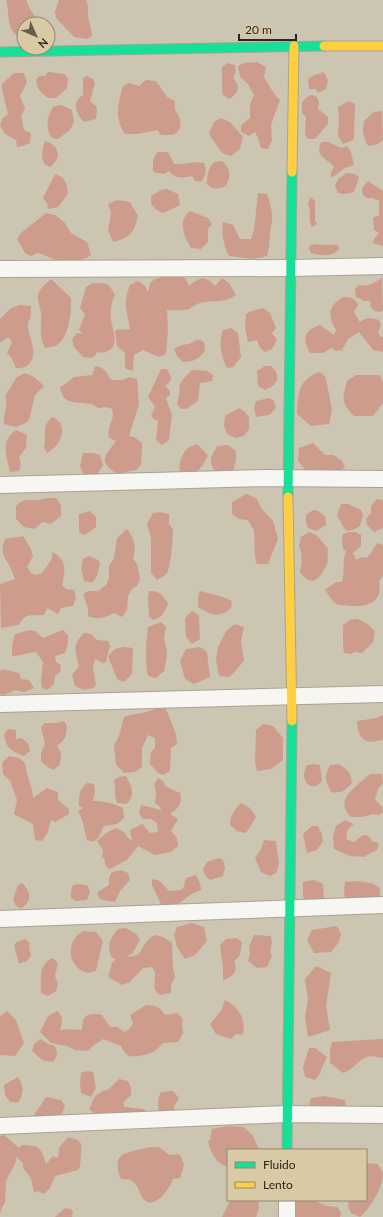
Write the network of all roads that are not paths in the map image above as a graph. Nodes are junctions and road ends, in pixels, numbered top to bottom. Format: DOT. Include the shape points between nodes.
graph roads {
  1 [pos="294,46"];
  2 [pos="383,46"];
  3 [pos="0,52"];
  4 [pos="383,266"];
  5 [pos="292,268"];
  6 [pos="0,269"];
  7 [pos="288,479"];
  8 [pos="383,479"];
  9 [pos="0,485"];
  10 [pos="383,694"];
  11 [pos="292,696"];
  12 [pos="0,704"];
  13 [pos="383,905"];
  14 [pos="289,908"];
  15 [pos="0,920"];
  16 [pos="287,1114"];
  17 [pos="383,1115"];
  18 [pos="0,1126"];
  19 [pos="287,1149"];
  20 [pos="287,1201"];
  21 [pos="287,1217"];
  1 -- 2 [label="street"];
  1 -- 3 [label="street"];
  1 -- 5 [label="street"];
  4 -- 5 [label="street"];
  5 -- 6 [label="street"];
  5 -- 7 [label="street"];
  7 -- 8 [label="street"];
  7 -- 9 [label="street"];
  7 -- 11 [label="street"];
  10 -- 11 [label="street"];
  11 -- 12 [label="street"];
  11 -- 14 [label="street"];
  13 -- 14 [label="street"];
  14 -- 15 [label="street"];
  14 -- 16 [label="street"];
  16 -- 17 [label="street"];
  16 -- 18 [label="street"];
  16 -- 19 [label="street"];
  20 -- 21 [label="street"];
}
